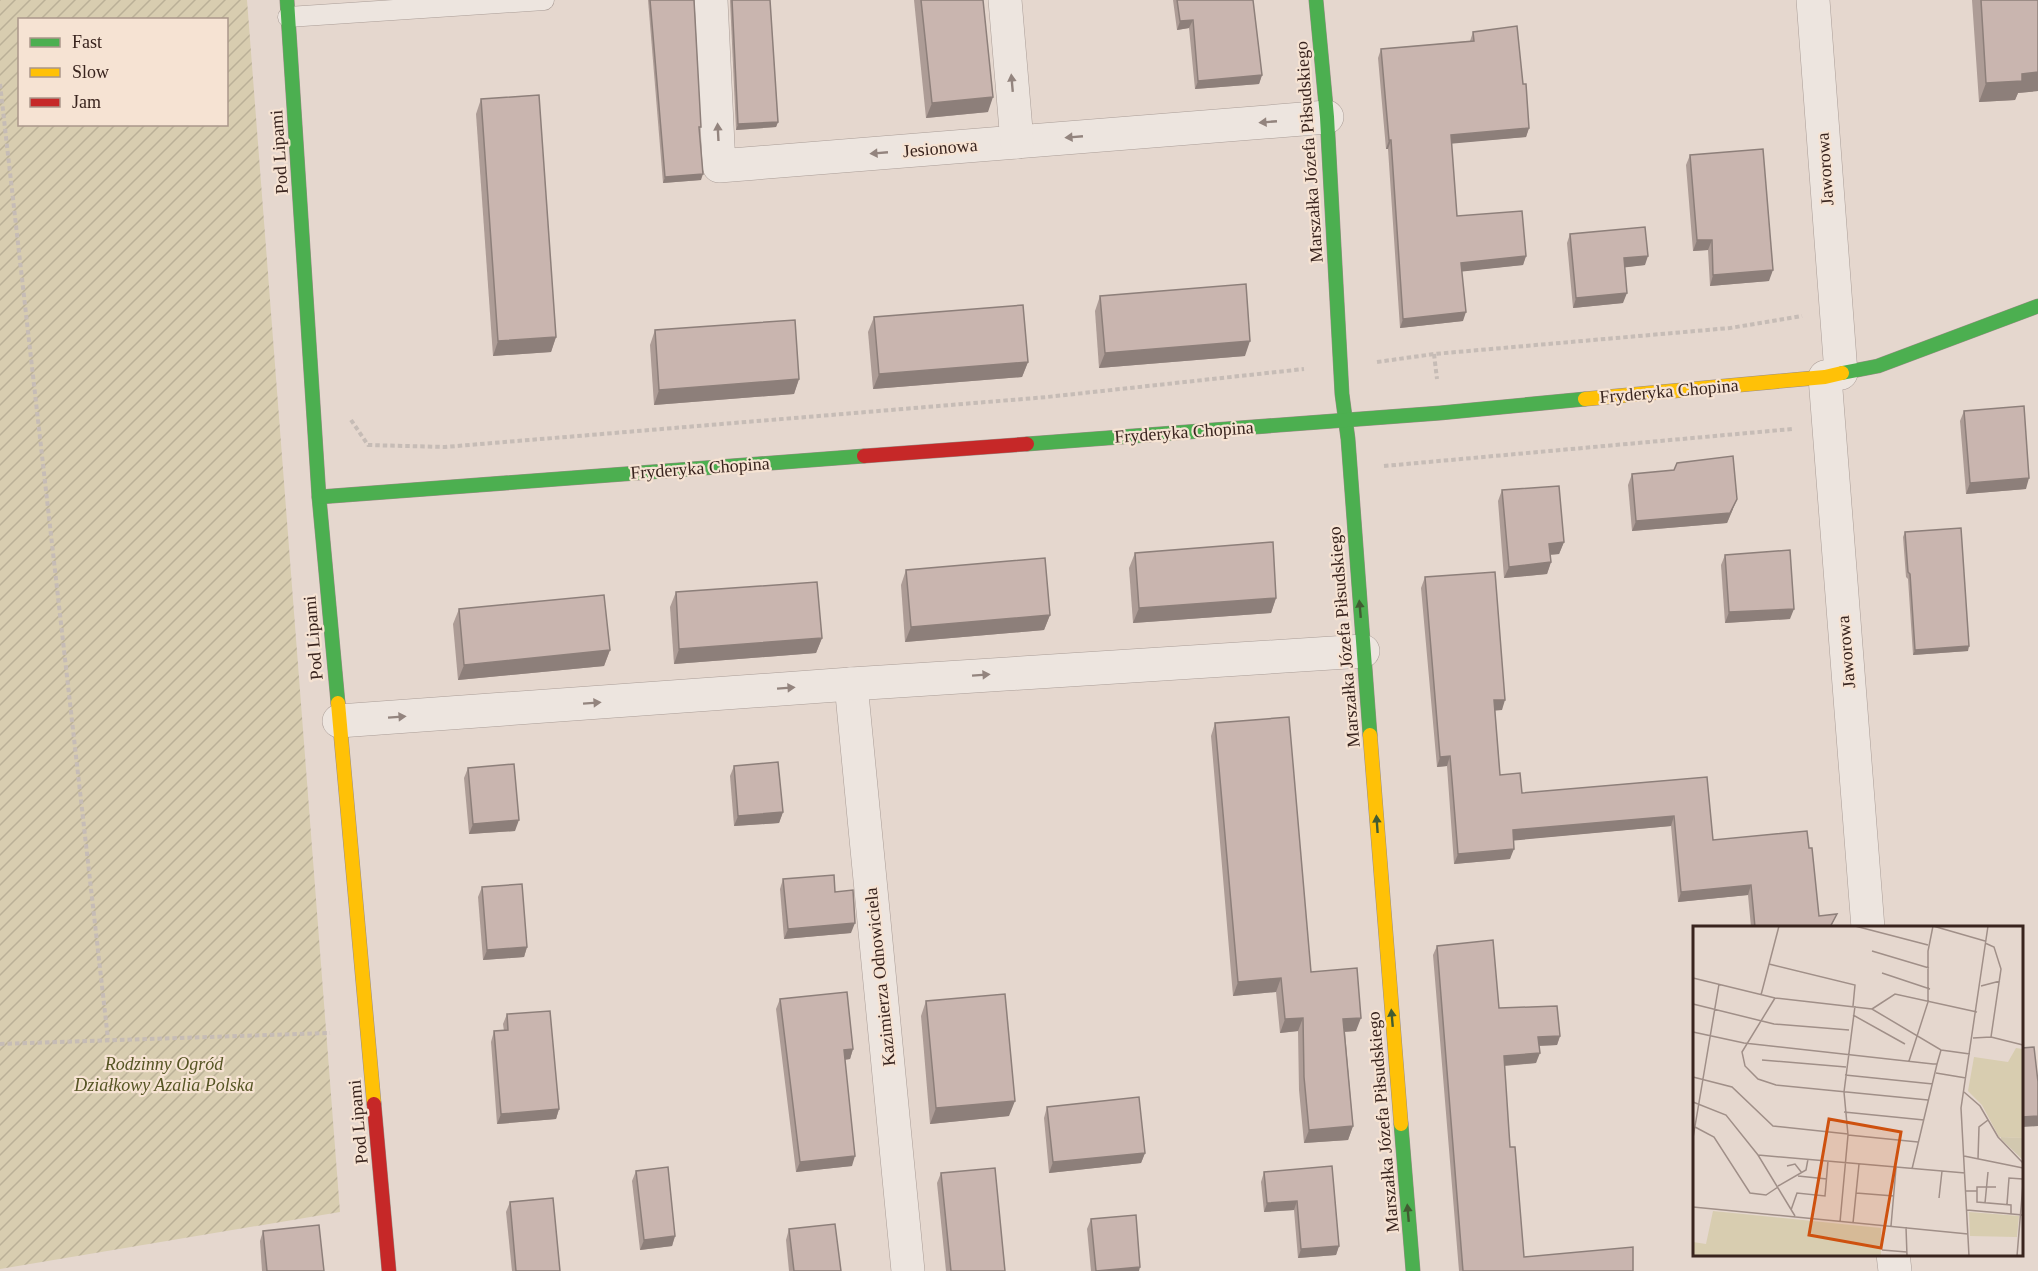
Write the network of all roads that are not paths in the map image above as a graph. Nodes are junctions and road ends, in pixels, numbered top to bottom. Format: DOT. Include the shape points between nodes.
graph roads {
  1 [pos="544,0"];
  2 [pos="711,0"];
  3 [pos="1005,0"];
  4 [pos="1316,0"];
  5 [pos="1813,0"];
  6 [pos="287,8"];
  7 [pos="1327,117"];
  8 [pos="1017,142"];
  9 [pos="2038,306"];
  10 [pos="1833,375"];
  11 [pos="1346,419"];
  12 [pos="319,497"];
  13 [pos="1363,651"];
  14 [pos="851,684"];
  15 [pos="339,721"];
  16 [pos="1868,926"];
  17 [pos="1893,1256"];
  18 [pos="389,1271"];
  19 [pos="908,1271"];
  20 [pos="1413,1271"];
  21 [pos="1895,1271"];
  1 -- 6 [label="lane"];
  8 -- 2 [label="street, Jesionowa, one-way" via="719,166"];
  8 -- 3 [label="street, one-way"];
  4 -- 7 [label="street, Marszałka Józefa Piłsudskiego"];
  5 -- 10 [label="street, Jaworowa" via="1836,311"];
  6 -- 12 [label="street, Pod Lipami"];
  7 -- 8 [label="street, Jesionowa, one-way"];
  7 -- 11 [label="street, Marszałka Józefa Piłsudskiego"];
  9 -- 10 [label="street, Fryderyka Chopina" via="1878,366"];
  10 -- 11 [label="street, Fryderyka Chopina"];
  10 -- 16 [label="street, Jaworowa" via="1829,426"];
  11 -- 12 [label="street, Fryderyka Chopina"];
  13 -- 11 [label="street, Marszałka Józefa Piłsudskiego, one-way"];
  12 -- 15 [label="street, Pod Lipami"];
  14 -- 13 [label="street, one-way"];
  20 -- 13 [label="street, Marszałka Józefa Piłsudskiego, one-way"];
  15 -- 14 [label="street, one-way"];
  14 -- 19 [label="street, Kazimierza Odnowiciela"];
  15 -- 18 [label="street, Pod Lipami"];
  17 -- 21 [label="street"];
}
